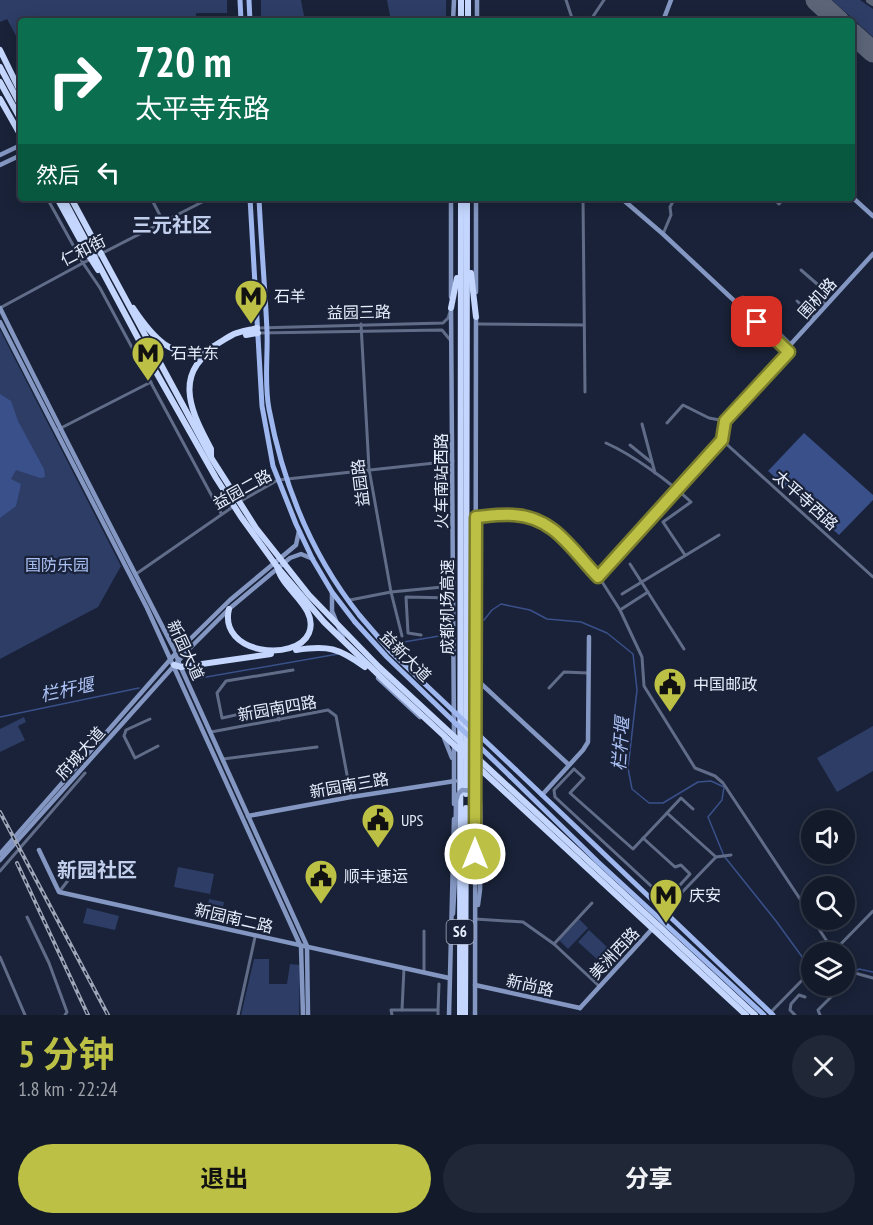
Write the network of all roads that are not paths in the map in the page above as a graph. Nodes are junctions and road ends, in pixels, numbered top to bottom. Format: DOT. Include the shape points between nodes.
graph roads {
  1 [pos="240,0"];
  2 [pos="249,0"];
  3 [pos="454,0"];
  4 [pos="461,0"];
  5 [pos="468,0"];
  6 [pos="477,0"];
  7 [pos="566,0"];
  8 [pos="604,0"];
  9 [pos="671,0"];
  10 [pos="241,18"];
  11 [pos="250,18"];
  12 [pos="453,18"];
  13 [pos="461,18"];
  14 [pos="468,18"];
  15 [pos="477,18"];
  16 [pos="572,18"];
  17 [pos="592,18"];
  18 [pos="664,18"];
  19 [pos="0,50"];
  20 [pos="0,67"];
  21 [pos="0,84"];
  22 [pos="18,87"];
  23 [pos="0,99"];
  24 [pos="18,100"];
  25 [pos="18,115"];
  26 [pos="18,131"];
  27 [pos="18,146"];
  28 [pos="0,155"];
  29 [pos="18,157"];
  30 [pos="0,165"];
  31 [pos="855,200"];
  32 [pos="49,201"];
  33 [pos="59,201"];
  34 [pos="65,201"];
  35 [pos="72,201"];
  36 [pos="153,201"];
  37 [pos="204,201"];
  38 [pos="250,201"];
  39 [pos="259,201"];
  40 [pos="452,201"];
  41 [pos="461,201"];
  42 [pos="467,201"];
  43 [pos="476,201"];
  44 [pos="583,201"];
  45 [pos="624,201"];
  46 [pos="673,201"];
  47 [pos="873,216"];
  48 [pos="164,223"];
  49 [pos="663,234"];
  50 [pos="467,242"];
  51 [pos="873,254"];
  52 [pos="460,262"];
  53 [pos="83,263"];
  54 [pos="801,270"];
  55 [pos="117,290"];
  56 [pos="742,297"];
  57 [pos="797,301"];
  58 [pos="826,305"];
  59 [pos="0,308"];
  60 [pos="451,308"];
  61 [pos="815,318"];
  62 [pos="476,321"];
  63 [pos="0,322"];
  64 [pos="361,324"];
  65 [pos="584,325"];
  66 [pos="267,330"];
  67 [pos="362,330"];
  68 [pos="258,331"];
  69 [pos="452,343"];
  70 [pos="791,344"];
  71 [pos="210,349"];
  72 [pos="789,352"];
  73 [pos="151,382"];
  74 [pos="585,392"];
  75 [pos="725,421"];
  76 [pos="667,423"];
  77 [pos="642,424"];
  78 [pos="57,430"];
  79 [pos="722,440"];
  80 [pos="606,443"];
  81 [pos="630,445"];
  82 [pos="212,459"];
  83 [pos="453,461"];
  84 [pos="653,463"];
  85 [pos="369,469"];
  86 [pos="656,475"];
  87 [pos="278,480"];
  88 [pos="287,480"];
  89 [pos="678,489"];
  90 [pos="221,513"];
  91 [pos="476,517"];
  92 [pos="299,531"];
  93 [pos="719,535"];
  94 [pos="685,555"];
  95 [pos="313,560"];
  96 [pos="630,564"];
  97 [pos="278,568"];
  98 [pos="134,575"];
  99 [pos="598,577"];
  100 [pos="873,577"];
  101 [pos="642,582"];
  102 [pos="453,586"];
  103 [pos="407,590"];
  104 [pos="332,592"];
  105 [pos="391,592"];
  106 [pos="648,592"];
  107 [pos="622,594"];
  108 [pos="406,597"];
  109 [pos="453,598"];
  110 [pos="348,601"];
  111 [pos="229,609"];
  112 [pos="620,610"];
  113 [pos="421,635"];
  114 [pos="402,636"];
  115 [pos="589,637"];
  116 [pos="296,648"];
  117 [pos="684,649"];
  118 [pos="176,653"];
  119 [pos="176,663"];
  120 [pos="293,670"];
  121 [pos="590,673"];
  122 [pos="475,679"];
  123 [pos="387,683"];
  124 [pos="549,688"];
  125 [pos="150,719"];
  126 [pos="279,720"];
  127 [pos="211,732"];
  128 [pos="158,746"];
  129 [pos="317,747"];
  130 [pos="223,759"];
  131 [pos="454,767"];
  132 [pos="571,767"];
  133 [pos="85,773"];
  134 [pos="455,781"];
  135 [pos="542,795"];
  136 [pos="351,797"];
  137 [pos="693,809"];
  138 [pos="667,813"];
  139 [pos="248,816"];
  140 [pos="643,838"];
  141 [pos="463,849"];
  142 [pos="39,850"];
  143 [pos="0,854"];
  144 [pos="731,855"];
  145 [pos="716,857"];
  146 [pos="0,860"];
  147 [pos="0,871"];
  148 [pos="73,874"];
  149 [pos="59,892"];
  150 [pos="801,901"];
  151 [pos="592,903"];
  152 [pos="873,911"];
  153 [pos="663,912"];
  154 [pos="27,917"];
  155 [pos="475,920"];
  156 [pos="660,920"];
  157 [pos="450,925"];
  158 [pos="424,932"];
  159 [pos="255,937"];
  160 [pos="844,942"];
  161 [pos="554,944"];
  162 [pos="300,945"];
  163 [pos="307,946"];
  164 [pos="0,957"];
  165 [pos="404,968"];
  166 [pos="424,973"];
  167 [pos="855,973"];
  168 [pos="449,978"];
  169 [pos="873,978"];
  170 [pos="801,981"];
  171 [pos="439,984"];
  172 [pos="475,985"];
  173 [pos="599,986"];
  174 [pos="832,996"];
  175 [pos="805,997"];
  176 [pos="580,1008"];
  177 [pos="402,1010"];
  178 [pos="438,1010"];
  179 [pos="755,1013"];
  180 [pos="769,1014"];
  181 [pos="25,1015"];
  182 [pos="65,1015"];
  183 [pos="238,1015"];
  184 [pos="303,1015"];
  185 [pos="308,1015"];
  186 [pos="392,1015"];
  187 [pos="438,1015"];
  188 [pos="449,1015"];
  189 [pos="460,1015"];
  190 [pos="467,1015"];
  191 [pos="475,1015"];
  192 [pos="582,1015"];
  193 [pos="746,1015"];
  194 [pos="795,1015"];
  195 [pos="820,1015"];
  1 -- 10 [label="main road"];
  2 -- 11 [label="main road"];
  3 -- 12 [label="street"];
  4 -- 13 [label="highway"];
  5 -- 14 [label="highway"];
  6 -- 15 [label="street"];
  7 -- 16 [label="street"];
  8 -- 17 [label="street"];
  9 -- 18 [label="street"];
  19 -- 22 [label="highway"];
  20 -- 24 [label="highway"];
  21 -- 25 [label="highway"];
  23 -- 26 [label="highway"];
  27 -- 28 [label="street"];
  29 -- 30 [label="street"];
  31 -- 47 [label="street"];
  32 -- 53 [label="street"];
  33 -- 55 [label="highway, bridge" via="88,256"];
  34 -- 55 [label="highway, bridge"];
  35 -- 55 [label="highway, bridge"];
  36 -- 48 [label="street"];
  37 -- 48 [label="street, 仁和街"];
  38 -- 68 [label="main road, 益新大道"];
  39 -- 66 [label="main road, 益新大道"];
  40 -- 60 [label="street, 火车南站西路 / S6"];
  41 -- 52 [label="highway, 成都机场高速 / S6"];
  42 -- 50 [label="highway, 成都机场高速 / S6"];
  43 -- 62 [label="street"];
  44 -- 65 [label="street"];
  45 -- 49 [label="street"];
  46 -- 49 [label="street"];
  48 -- 53 [label="street, 仁和街"];
  49 -- 72 [label="street"];
  50 -- 62 [label="highway"];
  50 -- 141 [label="highway, 成都机场高速 / S6"];
  51 -- 58 [label="street, 围机路"];
  52 -- 60 [label="highway"];
  52 -- 141 [label="highway, 成都机场高速 / S6"];
  53 -- 59 [label="street, 仁和街"];
  53 -- 73 [label="street"];
  54 -- 58 [label="street" via="824,290 821,300"];
  55 -- 71 [label="highway, bridge" via="149,332 168,347 191,352"];
  55 -- 82 [label="highway, bridge"];
  55 -- 97 [label="highway, bridge" via="216,478"];
  56 -- 70 [label="street"];
  57 -- 61 [label="street"];
  58 -- 61 [label="street, 围机路"];
  59 -- 78 [label="street, 新园大道"];
  60 -- 64 [label="street, 益园三路" via="443,323"];
  60 -- 69 [label="street, 火车南站西路 / S6"];
  61 -- 70 [label="street, 围机路"];
  62 -- 65 [label="street"];
  62 -- 91 [label="street"];
  63 -- 78 [label="street, 新园大道"];
  64 -- 66 [label="street, 益园三路"];
  64 -- 67 [label="street, 益园路"];
  65 -- 74 [label="street"];
  66 -- 67 [label="street, 益园三路"];
  66 -- 68 [label="street, 益园三路"];
  66 -- 88 [label="main road, 益新大道" via="268,406"];
  67 -- 69 [label="street, 益园三路" via="442,330"];
  67 -- 85 [label="street, 益园路"];
  68 -- 71 [label="highway" via="236,336"];
  68 -- 87 [label="main road, 益新大道" via="262,406"];
  69 -- 83 [label="street, 火车南站西路 / S6"];
  70 -- 72 [label="street, 围机路"];
  71 -- 82 [label="highway, bridge" via="194,370 189,391 190,407"];
  72 -- 75 [label="street, 围机路"];
  73 -- 78 [label="street"];
  73 -- 90 [label="street"];
  75 -- 76 [label="street" via="683,405"];
  75 -- 79 [label="street"];
  77 -- 84 [label="street"];
  78 -- 98 [label="street, 新园大道"];
  79 -- 89 [label="street"];
  79 -- 100 [label="street, 太平寺西路"];
  80 -- 86 [label="street" via="623,450"];
  81 -- 84 [label="street"];
  82 -- 179 [label="highway, bridge" via="262,536 326,614"];
  83 -- 85 [label="street, 益园二路"];
  83 -- 102 [label="street, 火车南站西路 / S6"];
  84 -- 86 [label="street"];
  85 -- 88 [label="street, 益园二路"];
  85 -- 105 [label="street, 益园路"];
  86 -- 89 [label="street"];
  87 -- 88 [label="street, 益园二路"];
  87 -- 90 [label="street, 益园二路"];
  87 -- 92 [label="main road, 益新大道"];
  88 -- 110 [label="main road, 益新大道" via="314,546"];
  89 -- 94 [label="street" via="691,502 663,522"];
  89 -- 99 [label="street"];
  90 -- 98 [label="street, 益园二路"];
  91 -- 99 [label="street" via="515,514 537,519 553,527"];
  91 -- 122 [label="street"];
  92 -- 95 [label="main road, 益新大道"];
  92 -- 118 [label="street" via="299,539 291,550 230,600"];
  93 -- 94 [label="street"];
  94 -- 101 [label="street"];
  95 -- 104 [label="main road, 益新大道"];
  95 -- 111 [label="street" via="301,554 290,558"];
  96 -- 101 [label="street"];
  97 -- 116 [label="highway, bridge" via="280,577 310,619 308,636"];
  97 -- 123 [label="highway, bridge" via="324,622"];
  98 -- 118 [label="street, 新园大道"];
  98 -- 119 [label="street, 新园大道"];
  99 -- 112 [label="street"];
  101 -- 106 [label="street"];
  101 -- 107 [label="street"];
  102 -- 103 [label="street"];
  102 -- 109 [label="street, 火车南站西路 / S6"];
  103 -- 105 [label="street"];
  103 -- 108 [label="street"];
  104 -- 131 [label="street" via="332,611 342,637 358,659 445,739"];
  104 -- 156 [label="main road, 益新大道, bridge" via="387,657"];
  105 -- 110 [label="street"];
  105 -- 114 [label="street, 益园路"];
  106 -- 112 [label="street"];
  106 -- 117 [label="street"];
  108 -- 109 [label="street"];
  108 -- 113 [label="street" via="408,633"];
  109 -- 131 [label="street, 火车南站西路 / S6"];
  110 -- 135 [label="main road, 益新大道, bridge" via="391,652"];
  111 -- 116 [label="highway" via="233,632 246,646 267,650"];
  111 -- 119 [label="street"];
  112 -- 150 [label="street" via="642,657 644,686 661,714 695,768 723,783"];
  115 -- 121 [label="street"];
  116 -- 119 [label="highway"];
  116 -- 123 [label="highway, bridge" via="336,649"];
  118 -- 119 [label="street, 新园大道"];
  119 -- 127 [label="street, 新园大道"];
  119 -- 143 [label="street, 府城大道"];
  119 -- 146 [label="street, 府城大道"];
  119 -- 162 [label="street, 新园大道"];
  120 -- 126 [label="street" via="226,681 217,693 222,718 276,706"];
  121 -- 124 [label="street" via="564,672"];
  121 -- 132 [label="street" via="588,741"];
  122 -- 132 [label="street"];
  122 -- 155 [label="street"];
  123 -- 193 [label="highway, bridge"];
  125 -- 128 [label="street" via="126,730 124,736 135,758"];
  126 -- 127 [label="street, 新园南四路"];
  126 -- 136 [label="street, 新园南四路" via="328,710 336,716"];
  127 -- 130 [label="street, 新园大道"];
  129 -- 130 [label="street"];
  130 -- 139 [label="street, 新园大道"];
  131 -- 134 [label="street, 火车南站西路 / S6"];
  132 -- 135 [label="street"];
  132 -- 140 [label="street" via="584,778 570,793 633,849"];
  132 -- 140 [label="street" via="554,790 555,797 663,897 670,896 690,874 681,865 675,867"];
  133 -- 147 [label="street"];
  134 -- 136 [label="street, 新园南三路"];
  134 -- 157 [label="street, 火车南站西路 / S6"];
  135 -- 153 [label="main road, 益新大道"];
  136 -- 139 [label="street, 新园南三路"];
  137 -- 138 [label="street" via="681,798"];
  138 -- 140 [label="street"];
  138 -- 145 [label="street"];
  139 -- 163 [label="street, 新园大道"];
  141 -- 189 [label="highway, 成都机场高速 / S6"];
  141 -- 190 [label="highway, 成都机场高速 / S6"];
  142 -- 149 [label="street"];
  144 -- 145 [label="street"];
  145 -- 153 [label="street"];
  148 -- 149 [label="street"];
  149 -- 159 [label="street, 新园南二路"];
  151 -- 161 [label="street"];
  152 -- 160 [label="street"];
  153 -- 156 [label="street, 美洲西路"];
  153 -- 180 [label="main road, 益新大道"];
  154 -- 182 [label="street" via="68,1012"];
  155 -- 157 [label="street, bridge" via="480,890 479,799 473,791 462,790 456,801 454,910"];
  155 -- 161 [label="street" via="523,922"];
  155 -- 172 [label="street"];
  156 -- 173 [label="street, 美洲西路"];
  156 -- 179 [label="main road, 益新大道"];
  157 -- 168 [label="street, 火车南站西路 / S6"];
  158 -- 166 [label="street"];
  159 -- 162 [label="street, 新园南二路"];
  159 -- 183 [label="street"];
  161 -- 173 [label="street"];
  162 -- 163 [label="street, 新园南二路"];
  162 -- 184 [label="street, 新园大道"];
  163 -- 165 [label="street, 新园南二路"];
  163 -- 185 [label="street, 新园大道"];
  164 -- 181 [label="street"];
  165 -- 166 [label="street, 新园南二路"];
  165 -- 177 [label="street"];
  166 -- 168 [label="street, 新园南二路"];
  167 -- 169 [label="street"];
  168 -- 188 [label="street, 火车南站西路 / S6"];
  170 -- 180 [label="street"];
  171 -- 178 [label="street"];
  172 -- 176 [label="street, 新尚路"];
  172 -- 191 [label="street"];
  173 -- 176 [label="street, 美洲西路"];
  174 -- 195 [label="street" via="818,1010"];
  175 -- 194 [label="street" via="799,995 791,1004"];
  176 -- 192 [label="street"];
  177 -- 178 [label="street"];
  177 -- 186 [label="street" via="391,1010"];
  178 -- 187 [label="street"];
  179 -- 180 [label="main road, 益新大道"];
}
